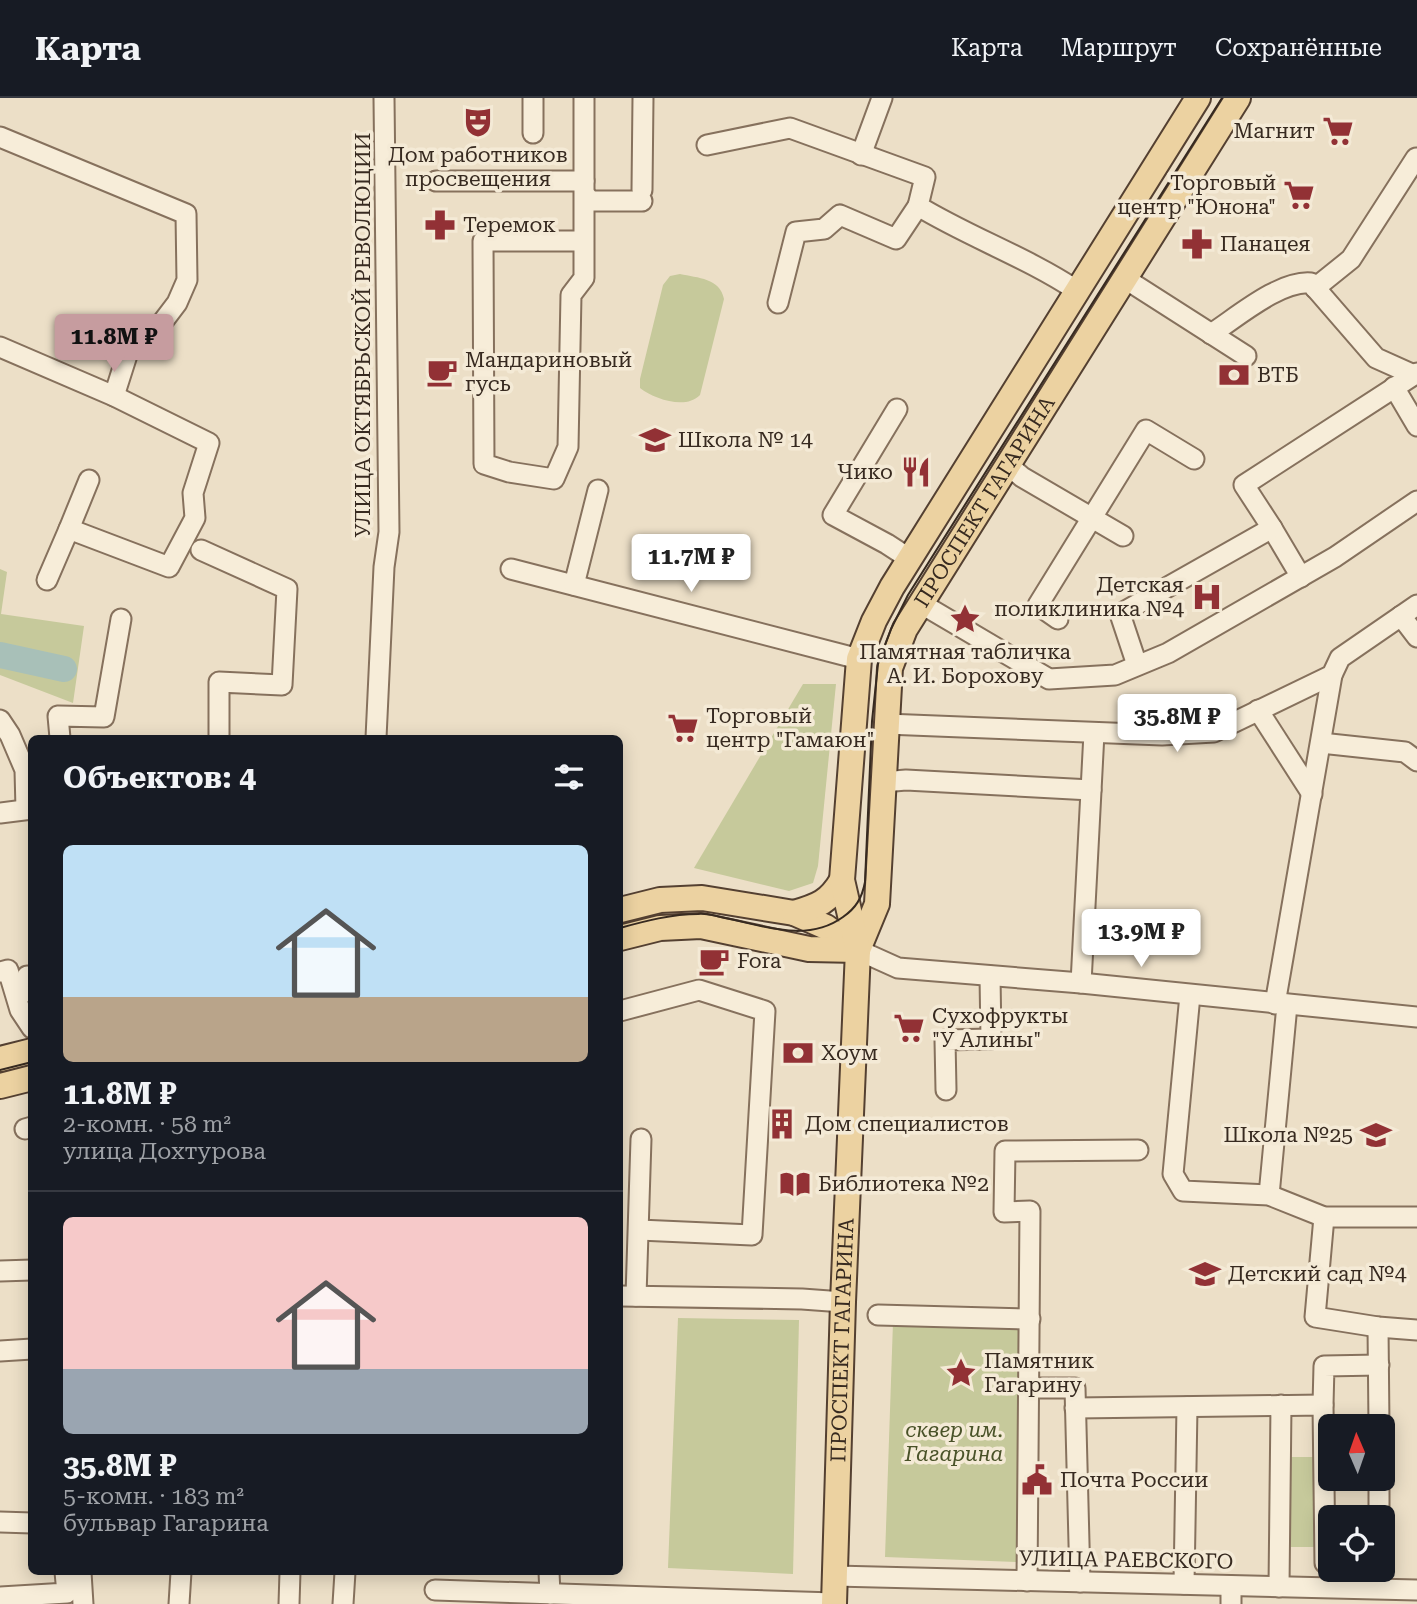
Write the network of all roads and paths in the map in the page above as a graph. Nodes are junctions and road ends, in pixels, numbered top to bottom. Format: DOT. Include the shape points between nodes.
graph roads {
  1 [pos="384,98"];
  2 [pos="533,98"];
  3 [pos="584,98"];
  4 [pos="643,98"];
  5 [pos="882,98"];
  6 [pos="1198,98"];
  7 [pos="1238,98"];
  8 [pos="533,133"];
  9 [pos="0,137"];
  10 [pos="708,145"];
  11 [pos="861,155"];
  12 [pos="1416,158"];
  13 [pos="436,181"];
  14 [pos="584,188"];
  15 [pos="918,206"];
  16 [pos="584,241"];
  17 [pos="1124,278"];
  18 [pos="1315,288"];
  19 [pos="1076,290"];
  20 [pos="778,303"];
  21 [pos="1211,334"];
  22 [pos="0,347"];
  23 [pos="1246,356"];
  24 [pos="1415,374"];
  25 [pos="1394,387"];
  26 [pos="114,396"];
  27 [pos="897,409"];
  28 [pos="1417,426"];
  29 [pos="1194,459"];
  30 [pos="1007,464"];
  31 [pos="89,480"];
  32 [pos="598,491"];
  33 [pos="1417,501"];
  34 [pos="1090,517"];
  35 [pos="1272,528"];
  36 [pos="69,529"];
  37 [pos="1123,536"];
  38 [pos="201,550"];
  39 [pos="910,559"];
  40 [pos="511,569"];
  41 [pos="1301,576"];
  42 [pos="47,580"];
  43 [pos="574,585"];
  44 [pos="920,603"];
  45 [pos="1409,611"];
  46 [pos="121,619"];
  47 [pos="1058,619"];
  48 [pos="1417,637"];
  49 [pos="859,659"];
  50 [pos="1137,666"];
  51 [pos="1332,675"];
  52 [pos="1258,710"];
  53 [pos="0,720"];
  54 [pos="886,724"];
  55 [pos="1094,733"];
  56 [pos="61,735"];
  57 [pos="219,735"];
  58 [pos="376,735"];
  59 [pos="1321,743"];
  60 [pos="1417,761"];
  61 [pos="883,782"];
  62 [pos="1091,790"];
  63 [pos="1312,794"];
  64 [pos="28,801"];
  65 [pos="28,809"];
  66 [pos="0,813"];
  67 [pos="842,880"];
  68 [pos="623,909"];
  69 [pos="794,913"];
  70 [pos="623,937"];
  71 [pos="858,950"];
  72 [pos="0,972"];
  73 [pos="990,976"];
  74 [pos="1081,983"];
  75 [pos="1190,995"];
  76 [pos="1281,1004"];
  77 [pos="623,1011"];
  78 [pos="1417,1017"];
  79 [pos="28,1019"];
  80 [pos="28,1052"];
  81 [pos="0,1059"];
  82 [pos="28,1079"];
  83 [pos="0,1086"];
  84 [pos="946,1090"];
  85 [pos="641,1139"];
  86 [pos="1138,1150"];
  87 [pos="1269,1195"];
  88 [pos="1324,1217"];
  89 [pos="1417,1217"];
  90 [pos="639,1230"];
  91 [pos="28,1270"];
  92 [pos="0,1271"];
  93 [pos="628,1296"];
  94 [pos="843,1302"];
  95 [pos="878,1315"];
  96 [pos="1030,1320"];
  97 [pos="1378,1328"];
  98 [pos="1417,1329"];
  99 [pos="28,1349"];
  100 [pos="0,1351"];
  101 [pos="1378,1365"];
  102 [pos="1028,1388"];
  103 [pos="1281,1405"];
  104 [pos="1323,1405"];
  105 [pos="1188,1406"];
  106 [pos="1075,1409"];
  107 [pos="1378,1414"];
  108 [pos="1324,1505"];
  109 [pos="0,1522"];
  110 [pos="28,1523"];
  111 [pos="66,1575"];
  112 [pos="80,1575"];
  113 [pos="181,1575"];
  114 [pos="290,1575"];
  115 [pos="345,1575"];
  116 [pos="549,1575"];
  117 [pos="835,1576"];
  118 [pos="1027,1581"];
  119 [pos="1080,1582"];
  120 [pos="1334,1582"];
  121 [pos="1381,1582"];
  122 [pos="1184,1584"];
  123 [pos="1279,1587"];
  124 [pos="435,1590"];
  125 [pos="1417,1590"];
  126 [pos="550,1594"];
  127 [pos="1231,1595"];
  128 [pos="0,1597"];
  129 [pos="75,1598"];
  130 [pos="498,1598"];
  131 [pos="834,1603"];
  132 [pos="179,1604"];
  133 [pos="289,1604"];
  134 [pos="343,1604"];
  1 -- 58 [label="street, УЛИЦА ОКТЯБРЬСКОЙ РЕВОЛЮЦИИ" via="389,533"];
  2 -- 8 [label="street"];
  3 -- 14 [label="street"];
  4 -- 14 [label="street" via="642,195 591,201"];
  5 -- 11 [label="street"];
  6 -- 19 [label="main road, ПРОСПЕКТ ГАГАРИНА"];
  7 -- 17 [label="main road, ПРОСПЕКТ ГАГАРИНА"];
  9 -- 26 [label="street" via="186,215 187,280 177,303 155,332 128,352"];
  10 -- 11 [label="street" via="790,128"];
  11 -- 15 [label="street" via="925,177"];
  12 -- 18 [label="street" via="1351,259"];
  13 -- 14 [label="street"];
  14 -- 16 [label="street"];
  15 -- 19 [label="street"];
  15 -- 20 [label="street" via="896,239 840,215 824,229 796,232"];
  16 -- 16 [label="street" via="584,278 571,295 568,447 554,480 484,464 483,241"];
  17 -- 21 [label="street"];
  17 -- 30 [label="main road, ПРОСПЕКТ ГАГАРИНА"];
  18 -- 21 [label="street" via="1303,282 1282,288"];
  18 -- 24 [label="street" via="1376,358"];
  19 -- 39 [label="main road, ПРОСПЕКТ ГАГАРИНА"];
  21 -- 23 [label="street"];
  22 -- 26 [label="street"];
  24 -- 25 [label="street"];
  25 -- 28 [label="street"];
  25 -- 35 [label="street" via="1244,485"];
  26 -- 36 [label="street" via="209,443 193,493 195,518 169,566"];
  27 -- 39 [label="street" via="833,515"];
  29 -- 34 [label="street" via="1146,430"];
  30 -- 34 [label="street"];
  30 -- 44 [label="main road, ПРОСПЕКТ ГАГАРИНА"];
  31 -- 36 [label="street"];
  32 -- 43 [label="street"];
  33 -- 41 [label="street"];
  34 -- 37 [label="street"];
  34 -- 47 [label="street" via="1038,605"];
  35 -- 41 [label="street"];
  35 -- 50 [label="street" via="1119,614"];
  36 -- 42 [label="street"];
  38 -- 57 [label="street" via="287,589 282,685 219,682"];
  39 -- 49 [label="main road, ПРОСПЕКТ ГАГАРИНА" via="874,621"];
  40 -- 43 [label="street"];
  41 -- 50 [label="street" via="1168,653"];
  43 -- 49 [label="street"];
  44 -- 50 [label="street" via="1049,679 1115,675"];
  44 -- 54 [label="main road, ПРОСПЕКТ ГАГАРИНА" via="890,668"];
  45 -- 48 [label="street"];
  45 -- 51 [label="street" via="1340,658"];
  46 -- 56 [label="street" via="104,717 58,716"];
  49 -- 67 [label="main road, ПРОСПЕКТ ГАГАРИНА"];
  51 -- 52 [label="street"];
  51 -- 59 [label="street"];
  52 -- 55 [label="street" via="1214,732"];
  52 -- 63 [label="street"];
  53 -- 64 [label="street" via="24,770"];
  54 -- 55 [label="street"];
  54 -- 61 [label="main road, ПРОСПЕКТ ГАГАРИНА"];
  55 -- 62 [label="street"];
  59 -- 60 [label="street" via="1405,752"];
  59 -- 63 [label="street"];
  61 -- 62 [label="street"];
  61 -- 71 [label="main road, ПРОСПЕКТ ГАГАРИНА" via="877,904"];
  62 -- 74 [label="street"];
  63 -- 76 [label="street"];
  65 -- 66 [label="street"];
  67 -- 69 [label="main road" via="832,896"];
  67 -- 71 [label="main road, ПРОСПЕКТ ГАГАРИНА"];
  68 -- 69 [label="main road" via="660,900 702,898"];
  69 -- 71 [label="main road" via="826,927"];
  70 -- 71 [label="main road" via="660,928 701,926 809,949"];
  71 -- 73 [label="street" via="898,968"];
  71 -- 94 [label="main road, ПРОСПЕКТ ГАГАРИНА"];
  72 -- 79 [label="street" via="8,970 20,1010"];
  73 -- 74 [label="street"];
  73 -- 84 [label="street" via="990,1039 945,1040"];
  74 -- 75 [label="street"];
  75 -- 76 [label="street"];
  75 -- 87 [label="street" via="1173,1174 1183,1191"];
  76 -- 78 [label="street"];
  76 -- 87 [label="street"];
  77 -- 90 [label="street" via="699,990 765,1011 752,1235"];
  80 -- 81 [label="main road"];
  82 -- 83 [label="main road"];
  85 -- 90 [label="street"];
  86 -- 96 [label="street" via="1005,1151 1004,1212 1030,1211"];
  87 -- 88 [label="street"];
  88 -- 89 [label="street"];
  88 -- 97 [label="street" via="1315,1317"];
  90 -- 93 [label="street"];
  91 -- 92 [label="street"];
  93 -- 94 [label="street"];
  94 -- 117 [label="main road, ПРОСПЕКТ ГАГАРИНА"];
  95 -- 96 [label="street"];
  96 -- 102 [label="street"];
  97 -- 98 [label="street"];
  97 -- 101 [label="street"];
  99 -- 100 [label="street"];
  101 -- 104 [label="street" via="1324,1366"];
  101 -- 107 [label="street"];
  102 -- 106 [label="street" via="1075,1388"];
  102 -- 118 [label="street"];
  103 -- 104 [label="street"];
  103 -- 105 [label="street"];
  103 -- 123 [label="street"];
  104 -- 108 [label="street"];
  105 -- 106 [label="street"];
  105 -- 122 [label="street"];
  106 -- 119 [label="street"];
  109 -- 110 [label="street"];
  111 -- 129 [label="street"];
  112 -- 129 [label="street"];
  113 -- 132 [label="street"];
  114 -- 133 [label="street"];
  115 -- 134 [label="street"];
  116 -- 126 [label="street"];
  117 -- 118 [label="street, УЛИЦА РАЕВСКОГО"];
  117 -- 131 [label="main road, ПРОСПЕКТ ГАГАРИНА"];
  118 -- 119 [label="street, УЛИЦА РАЕВСКОГО"];
  119 -- 122 [label="street, УЛИЦА РАЕВСКОГО"];
  120 -- 123 [label="street, УЛИЦА РАЕВСКОГО"];
  121 -- 125 [label="street, УЛИЦА РАЕВСКОГО"];
  122 -- 127 [label="street, УЛИЦА РАЕВСКОГО"];
  123 -- 127 [label="street, УЛИЦА РАЕВСКОГО"];
  124 -- 130 [label="street"];
  126 -- 130 [label="street"];
  126 -- 131 [label="street"];
  128 -- 129 [label="street"];
}
